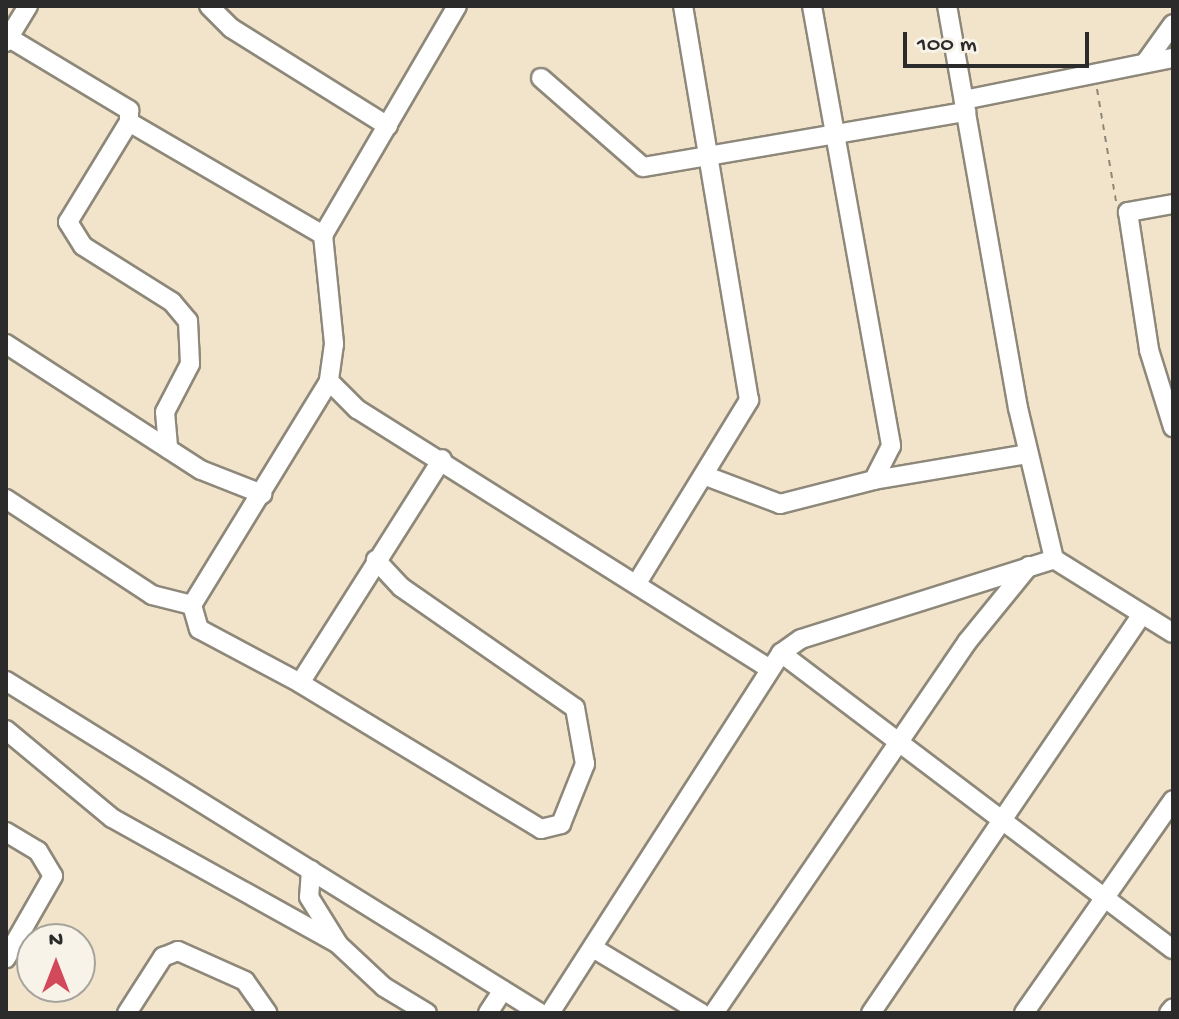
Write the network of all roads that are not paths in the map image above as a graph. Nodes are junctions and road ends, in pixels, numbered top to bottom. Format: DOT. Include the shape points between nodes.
graph roads {
  1 [pos="28,6"];
  2 [pos="209,6"];
  3 [pos="683,6"];
  4 [pos="812,6"];
  5 [pos="947,6"];
  6 [pos="451,8"];
  7 [pos="1173,24"];
  8 [pos="7,38"];
  9 [pos="1173,58"];
  10 [pos="1145,63"];
  11 [pos="541,78"];
  12 [pos="965,106"];
  13 [pos="129,122"];
  14 [pos="388,126"];
  15 [pos="837,135"];
  16 [pos="710,156"];
  17 [pos="1173,204"];
  18 [pos="323,235"];
  19 [pos="6,344"];
  20 [pos="329,381"];
  21 [pos="1173,427"];
  22 [pos="168,449"];
  23 [pos="1027,454"];
  24 [pos="442,459"];
  25 [pos="706,476"];
  26 [pos="874,480"];
  27 [pos="262,494"];
  28 [pos="6,499"];
  29 [pos="1054,559"];
  30 [pos="376,560"];
  31 [pos="1029,566"];
  32 [pos="637,583"];
  33 [pos="192,605"];
  34 [pos="1142,614"];
  35 [pos="1173,633"];
  36 [pos="781,653"];
  37 [pos="766,667"];
  38 [pos="6,681"];
  39 [pos="300,683"];
  40 [pos="6,730"];
  41 [pos="902,745"];
  42 [pos="1173,800"];
  43 [pos="1003,819"];
  44 [pos="6,832"];
  45 [pos="311,870"];
  46 [pos="1105,896"];
  47 [pos="338,944"];
  48 [pos="593,948"];
  49 [pos="1173,949"];
  50 [pos="6,958"];
  51 [pos="503,990"];
  52 [pos="1173,1008"];
  53 [pos="127,1013"];
  54 [pos="267,1013"];
  55 [pos="427,1013"];
  56 [pos="488,1013"];
  57 [pos="540,1013"];
  58 [pos="550,1013"];
  59 [pos="701,1013"];
  60 [pos="714,1013"];
  61 [pos="871,1013"];
  62 [pos="1024,1013"];
  63 [pos="1169,1013"];
  1 -- 8 [label="street"];
  2 -- 14 [label="street" via="231,28"];
  3 -- 16 [label="street"];
  4 -- 15 [label="street"];
  5 -- 12 [label="street"];
  6 -- 14 [label="street"];
  7 -- 10 [label="street"];
  8 -- 13 [label="street" via="124,106"];
  9 -- 10 [label="street"];
  10 -- 12 [label="street"];
  11 -- 16 [label="street" via="639,166"];
  12 -- 15 [label="street"];
  12 -- 23 [label="street"];
  13 -- 18 [label="street"];
  13 -- 22 [label="street" via="68,222 83,246 172,302 188,321 194,346 165,412"];
  14 -- 18 [label="street"];
  15 -- 16 [label="street"];
  15 -- 26 [label="street" via="891,446"];
  16 -- 25 [label="street" via="749,386 743,413"];
  17 -- 21 [label="street" via="1128,212 1149,350"];
  18 -- 20 [label="street" via="334,344"];
  19 -- 22 [label="street"];
  20 -- 24 [label="street" via="357,409"];
  20 -- 27 [label="street"];
  22 -- 27 [label="street" via="232,486"];
  23 -- 26 [label="street"];
  23 -- 29 [label="street"];
  24 -- 30 [label="street"];
  24 -- 32 [label="street"];
  25 -- 26 [label="street" via="752,499 780,504"];
  25 -- 32 [label="street"];
  27 -- 33 [label="street"];
  28 -- 33 [label="street" via="152,595"];
  29 -- 31 [label="street"];
  29 -- 34 [label="street"];
  30 -- 39 [label="street"];
  30 -- 39 [label="street" via="401,587 575,708 585,764 561,824 541,829"];
  31 -- 36 [label="street" via="801,639"];
  31 -- 41 [label="street" via="967,642"];
  32 -- 37 [label="street"];
  33 -- 39 [label="street" via="199,629"];
  34 -- 35 [label="street"];
  34 -- 43 [label="street"];
  36 -- 37 [label="street"];
  36 -- 41 [label="street"];
  37 -- 48 [label="street"];
  38 -- 45 [label="street"];
  40 -- 47 [label="street" via="112,818"];
  41 -- 43 [label="street"];
  41 -- 60 [label="street"];
  42 -- 46 [label="street"];
  43 -- 46 [label="street"];
  43 -- 61 [label="street"];
  44 -- 50 [label="street" via="38,851 53,876"];
  45 -- 47 [label="street" via="309,897"];
  45 -- 51 [label="street"];
  46 -- 49 [label="street"];
  46 -- 62 [label="street"];
  47 -- 55 [label="street" via="384,987"];
  48 -- 58 [label="street"];
  48 -- 59 [label="street"];
  51 -- 56 [label="street"];
  51 -- 57 [label="street"];
  52 -- 63 [label="street"];
  53 -- 54 [label="street" via="163,957 178,951 245,981"];
}
